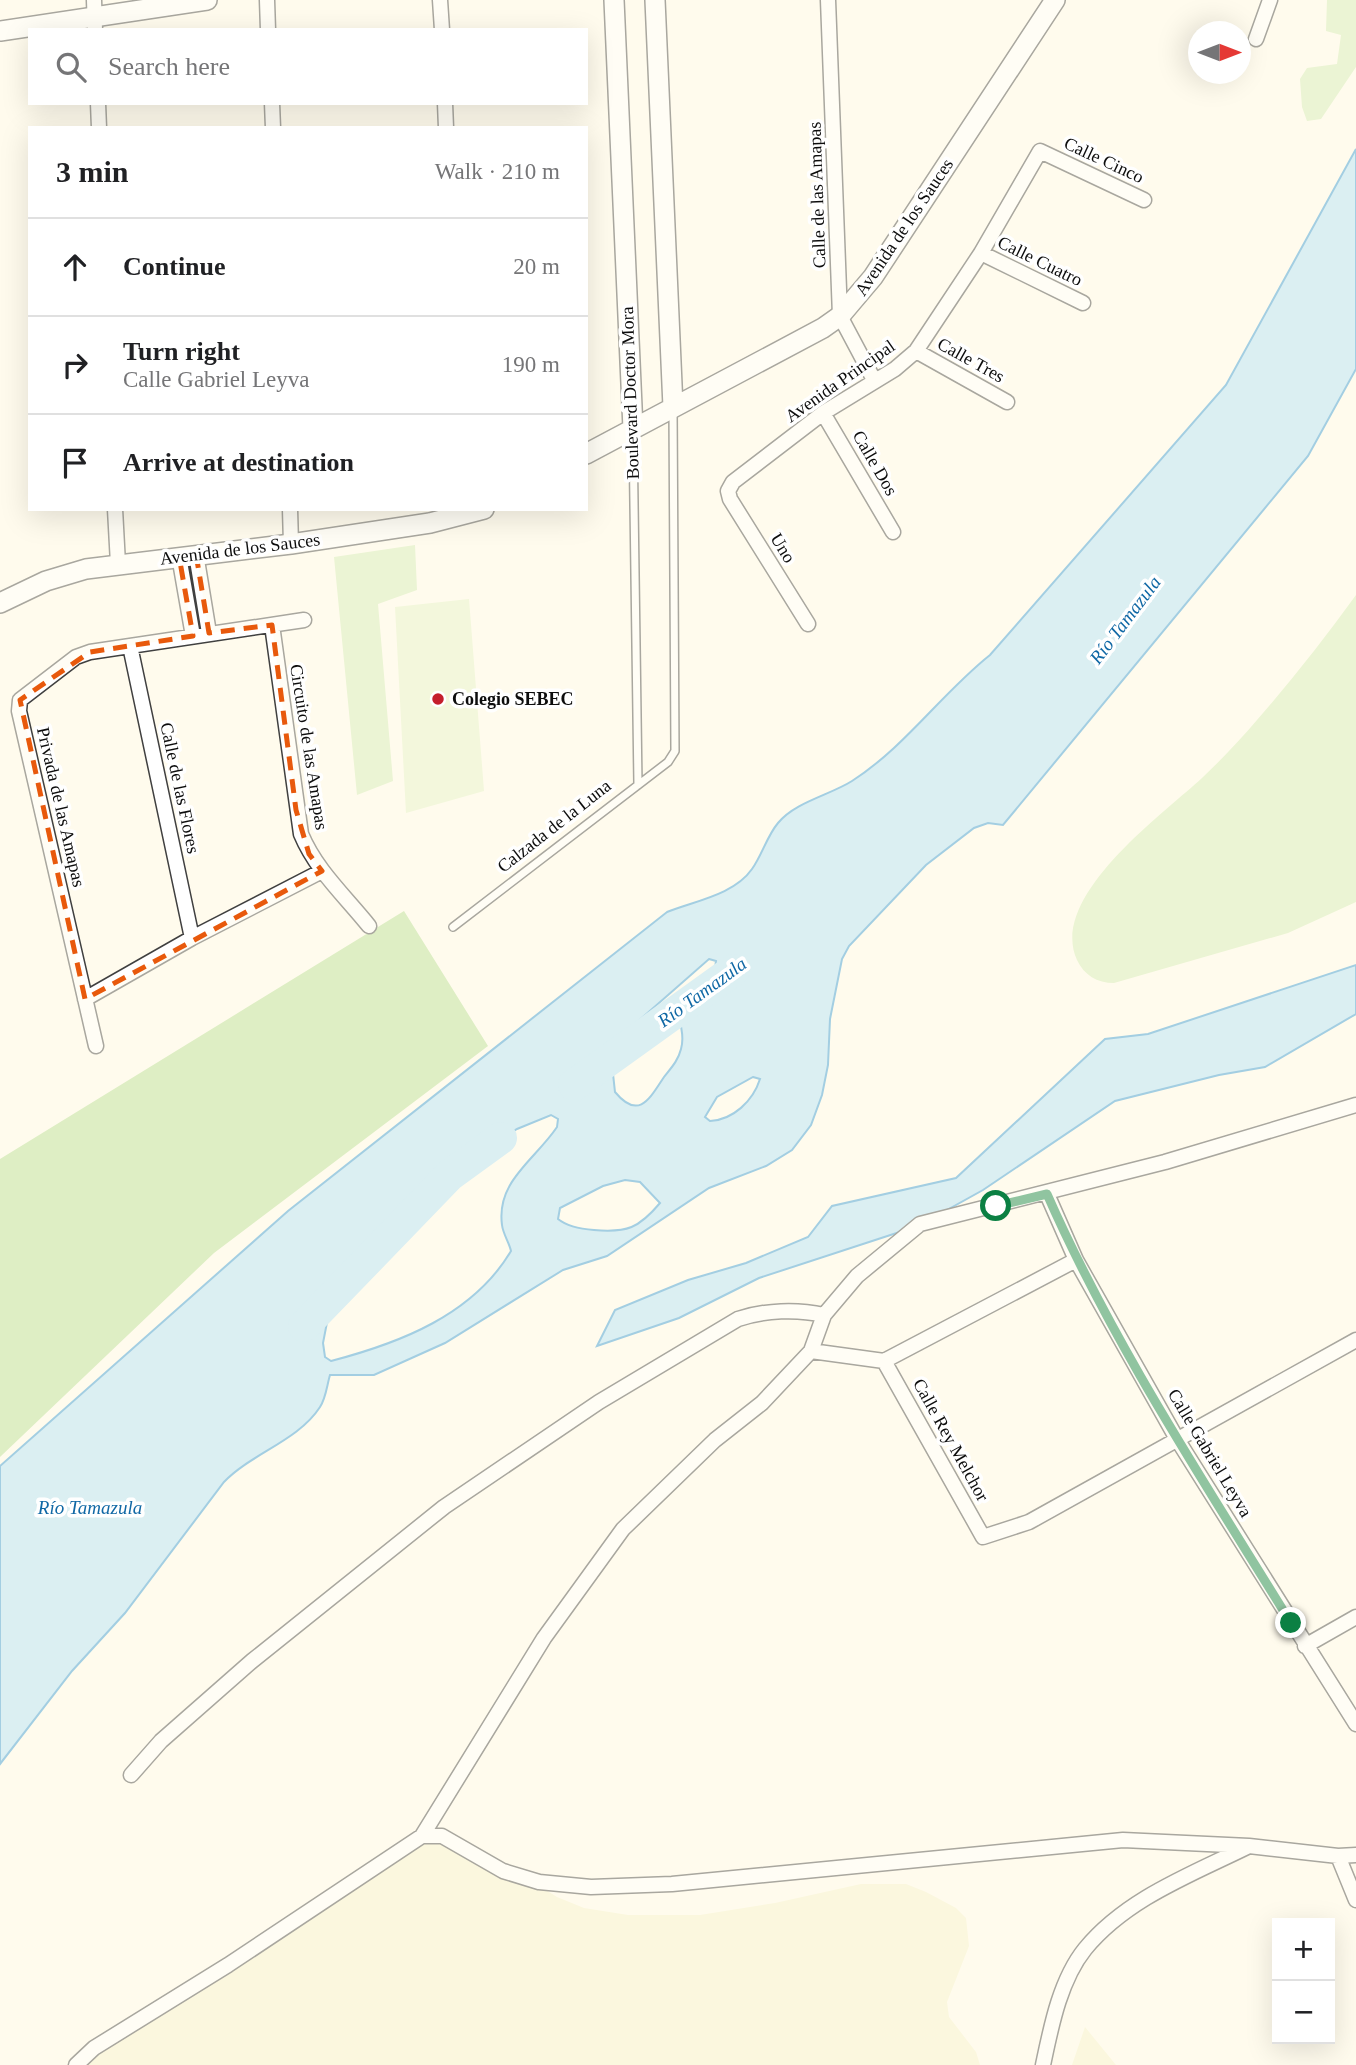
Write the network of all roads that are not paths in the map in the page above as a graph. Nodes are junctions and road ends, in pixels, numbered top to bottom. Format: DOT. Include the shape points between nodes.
graph roads {
  1 [pos="207,0"];
  2 [pos="267,0"];
  3 [pos="440,0"];
  4 [pos="614,0"];
  5 [pos="655,0"];
  6 [pos="828,0"];
  7 [pos="1055,0"];
  8 [pos="1270,0"];
  9 [pos="95,15"];
  10 [pos="268,28"];
  11 [pos="442,28"];
  12 [pos="0,31"];
  13 [pos="1256,39"];
  14 [pos="98,105"];
  15 [pos="272,105"];
  16 [pos="445,105"];
  17 [pos="99,126"];
  18 [pos="273,126"];
  19 [pos="446,126"];
  20 [pos="1144,200"];
  21 [pos="981,253"];
  22 [pos="1083,303"];
  23 [pos="840,316"];
  24 [pos="916,351"];
  25 [pos="874,380"];
  26 [pos="1007,402"];
  27 [pos="673,407"];
  28 [pos="823,413"];
  29 [pos="633,429"];
  30 [pos="588,453"];
  31 [pos="728,491"];
  32 [pos="115,511"];
  33 [pos="290,511"];
  34 [pos="462,513"];
  35 [pos="893,532"];
  36 [pos="291,544"];
  37 [pos="188,555"];
  38 [pos="118,564"];
  39 [pos="0,603"];
  40 [pos="304,620"];
  41 [pos="808,624"];
  42 [pos="272,625"];
  43 [pos="209,634"];
  44 [pos="193,636"];
  45 [pos="130,646"];
  46 [pos="638,785"];
  47 [pos="322,871"];
  48 [pos="369,926"];
  49 [pos="453,927"];
  50 [pos="192,938"];
  51 [pos="85,999"];
  52 [pos="96,1046"];
  53 [pos="1356,1105"];
  54 [pos="1047,1194"];
  55 [pos="1076,1260"];
  56 [pos="824,1315"];
  57 [pos="1356,1340"];
  58 [pos="811,1351"];
  59 [pos="884,1361"];
  60 [pos="1177,1439"];
  61 [pos="1356,1617"];
  62 [pos="1305,1646"];
  63 [pos="1356,1724"];
  64 [pos="131,1775"];
  65 [pos="422,1836"];
  66 [pos="1249,1846"];
  67 [pos="1356,1855"];
  68 [pos="1338,1856"];
  69 [pos="1356,1900"];
  70 [pos="76,2065"];
  71 [pos="1043,2065"];
  1 -- 9 [label="street"];
  2 -- 10 [label="street"];
  3 -- 11 [label="street"];
  4 -- 29 [label="street, Boulevard Doctor Mora"];
  5 -- 27 [label="street"];
  6 -- 23 [label="street, Calle de las Amapas"];
  7 -- 23 [label="street, Avenida de los Sauces" via="873,277"];
  8 -- 13 [label="street"];
  9 -- 12 [label="street"];
  14 -- 17 [label="street"];
  15 -- 18 [label="street"];
  16 -- 19 [label="street"];
  20 -- 21 [label="street, Calle Cinco" via="1040,151"];
  21 -- 22 [label="street, Calle Cuatro"];
  21 -- 24 [label="street, Avenida Principal"];
  23 -- 25 [label="street, Calle de las Amapas"];
  23 -- 27 [label="street, Avenida de los Sauces"];
  24 -- 25 [label="street, Avenida Principal"];
  24 -- 26 [label="street, Calle Tres"];
  25 -- 28 [label="street, Avenida Principal"];
  27 -- 29 [label="street, Avenida de los Sauces"];
  27 -- 46 [label="lane, Calzada de la Luna" via="675,751"];
  28 -- 31 [label="street, Avenida Principal" via="733,482"];
  28 -- 35 [label="street, Calle Dos"];
  29 -- 30 [label="street, Avenida de los Sauces"];
  29 -- 46 [label="lane, Boulevard Doctor Mora"];
  31 -- 41 [label="street, Uno"];
  32 -- 38 [label="street"];
  33 -- 36 [label="street"];
  34 -- 36 [label="street, Avenida de los Sauces"];
  36 -- 37 [label="street, Avenida de los Sauces"];
  37 -- 38 [label="street, Avenida de los Sauces"];
  37 -- 43 [label="street"];
  37 -- 44 [label="street"];
  38 -- 39 [label="street, Avenida de los Sauces" via="68,573"];
  40 -- 42 [label="street"];
  42 -- 43 [label="street"];
  42 -- 47 [label="street, Circuito de las Amapas" via="296,810 309,854"];
  43 -- 44 [label="street"];
  44 -- 45 [label="street"];
  45 -- 50 [label="street, Calle de las Flores"];
  45 -- 51 [label="street, Privada de las Amapas" via="76,657 20,700"];
  46 -- 49 [label="lane, Calzada de la Luna"];
  47 -- 48 [label="street, Circuito de las Amapas"];
  47 -- 50 [label="street"];
  50 -- 51 [label="street"];
  51 -- 52 [label="street, Privada de las Amapas"];
  53 -- 54 [label="street"];
  54 -- 55 [label="street, Calle Gabriel Leyva"];
  54 -- 56 [label="street" via="920,1224 857,1276"];
  55 -- 59 [label="street"];
  55 -- 60 [label="street, Calle Gabriel Leyva"];
  56 -- 58 [label="street"];
  56 -- 64 [label="street" via="756,1313 738,1319 599,1402 444,1507 171,1732"];
  57 -- 60 [label="street"];
  58 -- 59 [label="street"];
  58 -- 65 [label="street" via="762,1403 715,1440 623,1529 510,1690"];
  59 -- 60 [label="street, Calle Rey Melchor" via="983,1537 1029,1522"];
  60 -- 62 [label="street, Calle Gabriel Leyva"];
  61 -- 62 [label="street"];
  62 -- 63 [label="street, Calle Gabriel Leyva"];
  65 -- 66 [label="street" via="442,1836 503,1871 591,1887 672,1884 1123,1840"];
  65 -- 70 [label="street" via="94,2048"];
  66 -- 68 [label="street"];
  66 -- 71 [label="street" via="1127,1908 1084,1950 1050,2029"];
  67 -- 68 [label="street"];
  68 -- 69 [label="street"];
}
